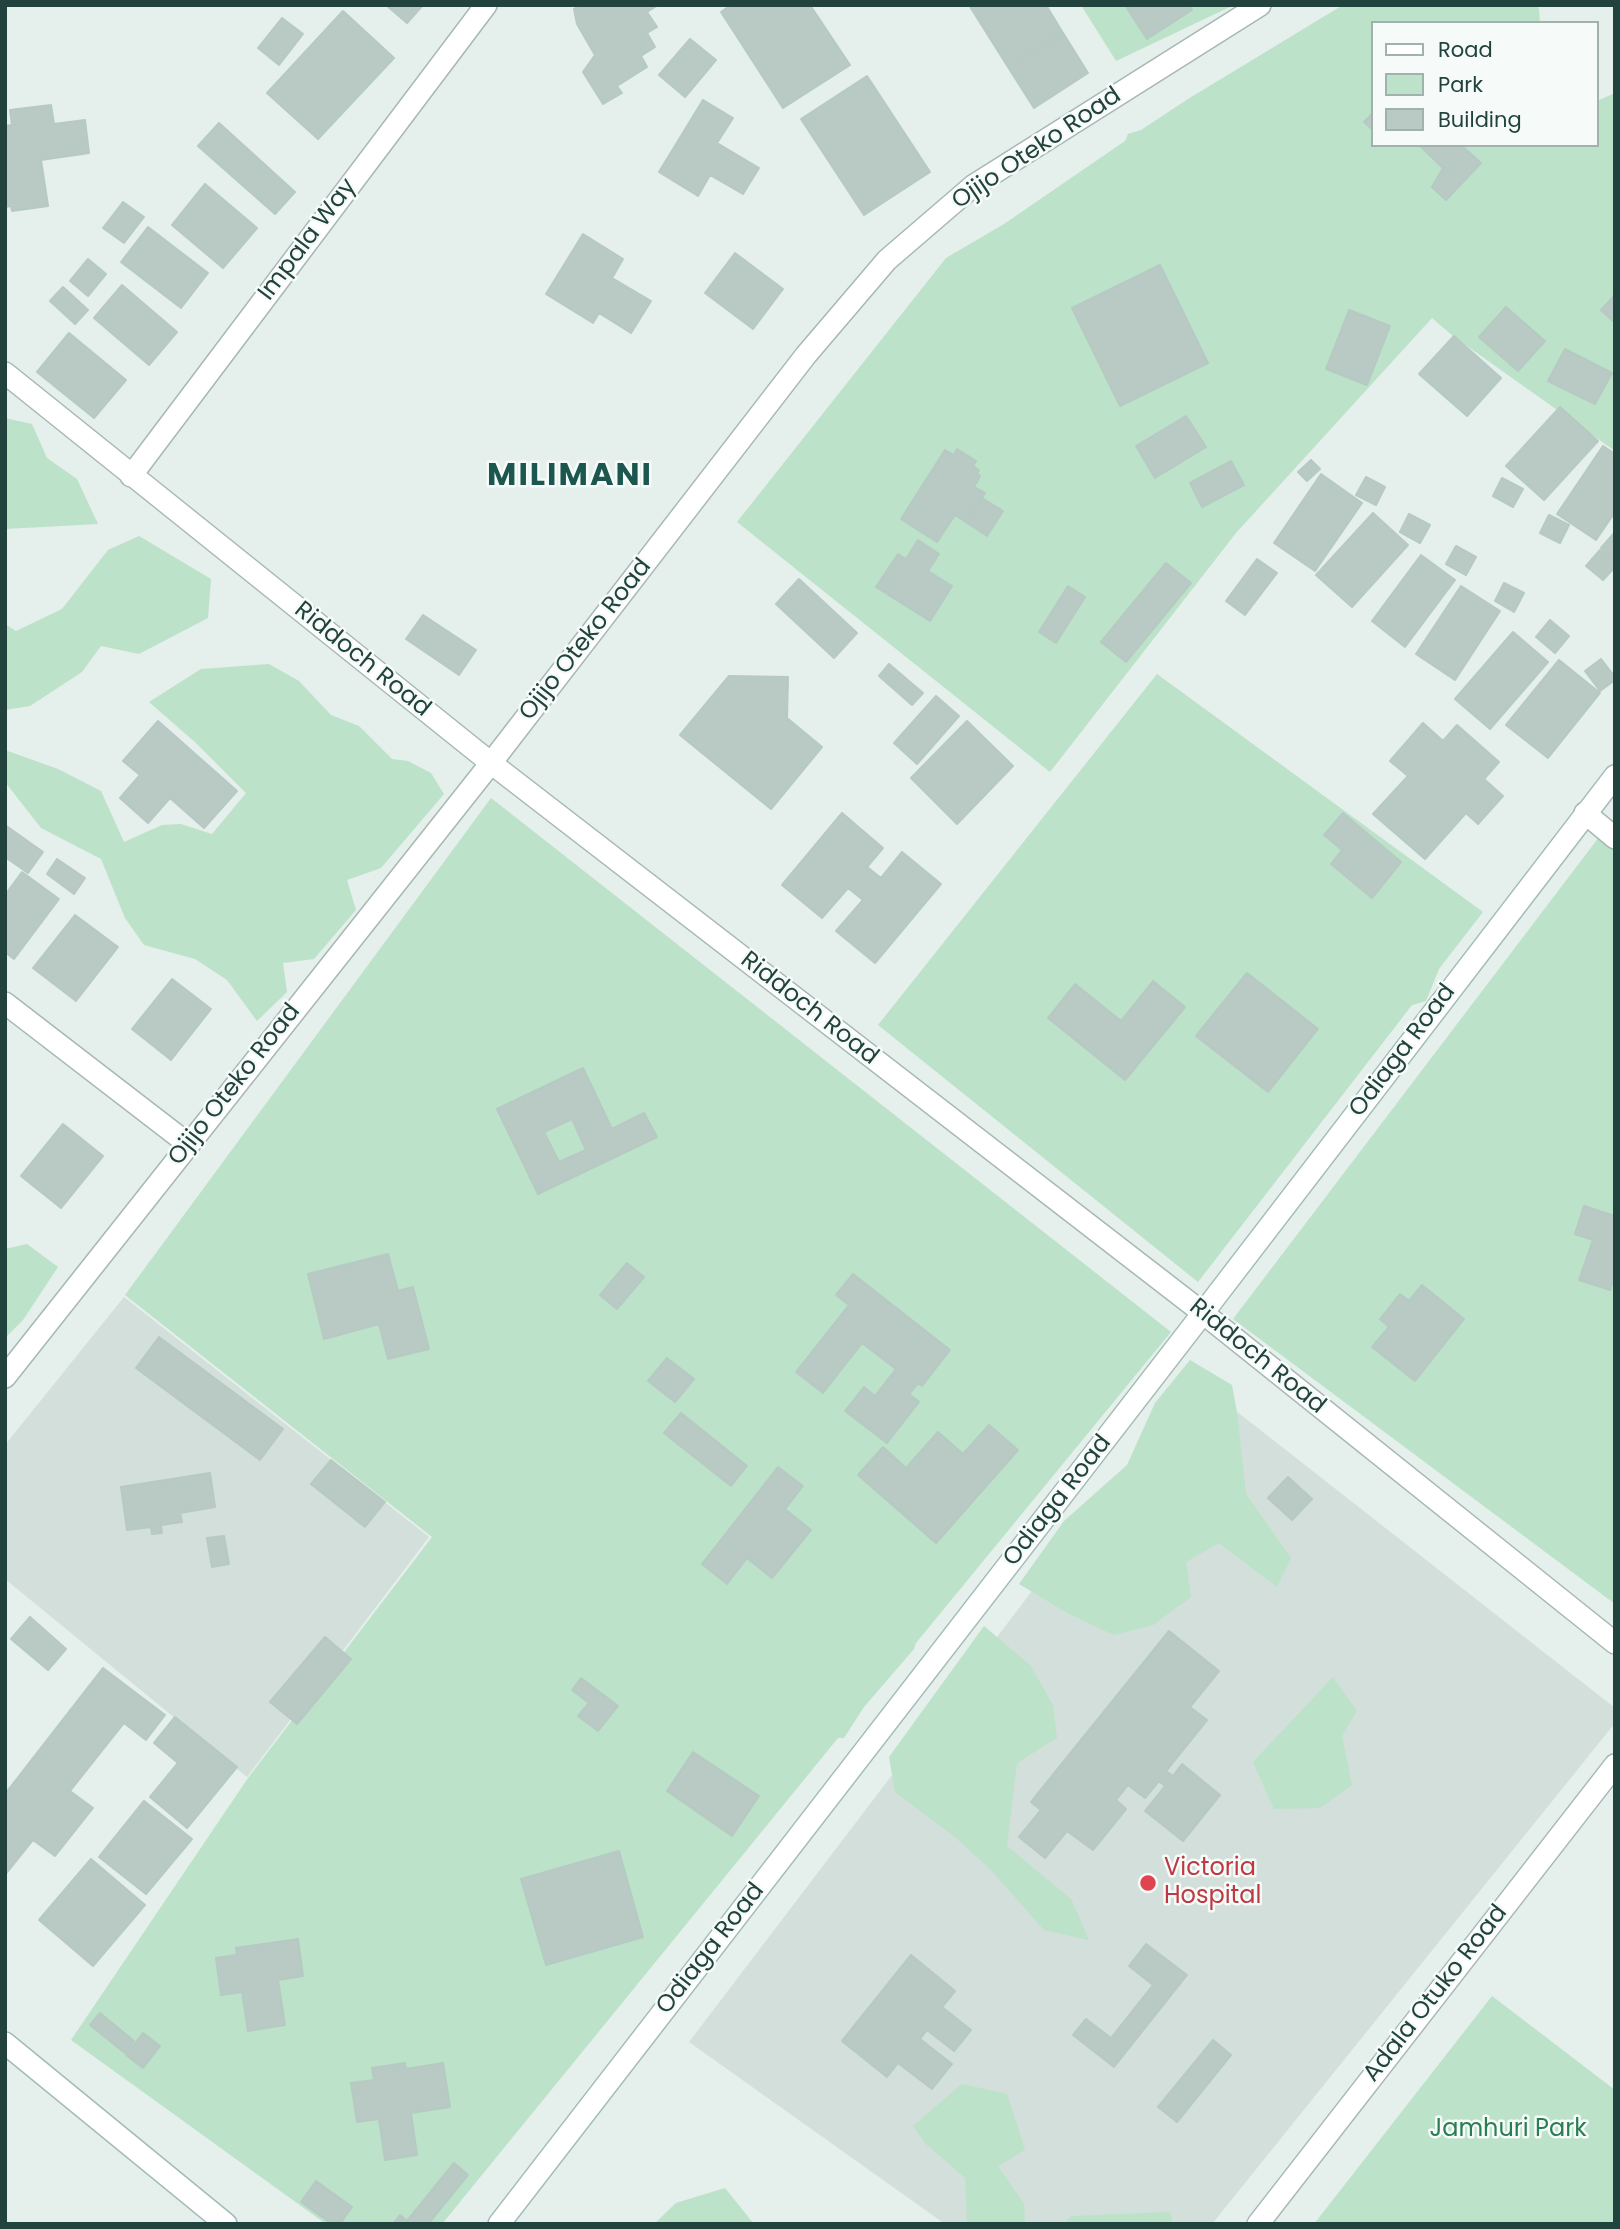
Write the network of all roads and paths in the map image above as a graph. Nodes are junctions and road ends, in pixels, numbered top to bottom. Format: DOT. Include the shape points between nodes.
graph roads {
  1 [pos="486,5"];
  2 [pos="1260,5"];
  3 [pos="5,373"];
  4 [pos="131,475"];
  5 [pos="491,763"];
  6 [pos="1615,776"];
  7 [pos="1585,813"];
  8 [pos="1615,838"];
  9 [pos="5,1003"];
  10 [pos="188,1143"];
  11 [pos="1203,1313"];
  12 [pos="5,1377"];
  13 [pos="1615,1643"];
  14 [pos="1615,1765"];
  15 [pos="5,2043"];
  16 [pos="226,2224"];
  17 [pos="499,2224"];
  18 [pos="1258,2224"];
  1 -- 4 [label="street, Impala Way"];
  2 -- 5 [label="street, Ojijo Oteko Road" via="973,186 887,260 806,355"];
  3 -- 4 [label="street, Riddoch Road"];
  4 -- 5 [label="street, Riddoch Road"];
  5 -- 10 [label="street, Ojijo Oteko Road"];
  5 -- 11 [label="street, Riddoch Road"];
  6 -- 7 [label="street, Odiaga Road"];
  7 -- 8 [label="street"];
  7 -- 11 [label="street, Odiaga Road"];
  9 -- 10 [label="street"];
  10 -- 12 [label="street, Ojijo Oteko Road"];
  11 -- 13 [label="street, Riddoch Road"];
  11 -- 17 [label="street, Odiaga Road"];
  14 -- 18 [label="street, Adala Otuko Road"];
  15 -- 16 [label="street"];
}
